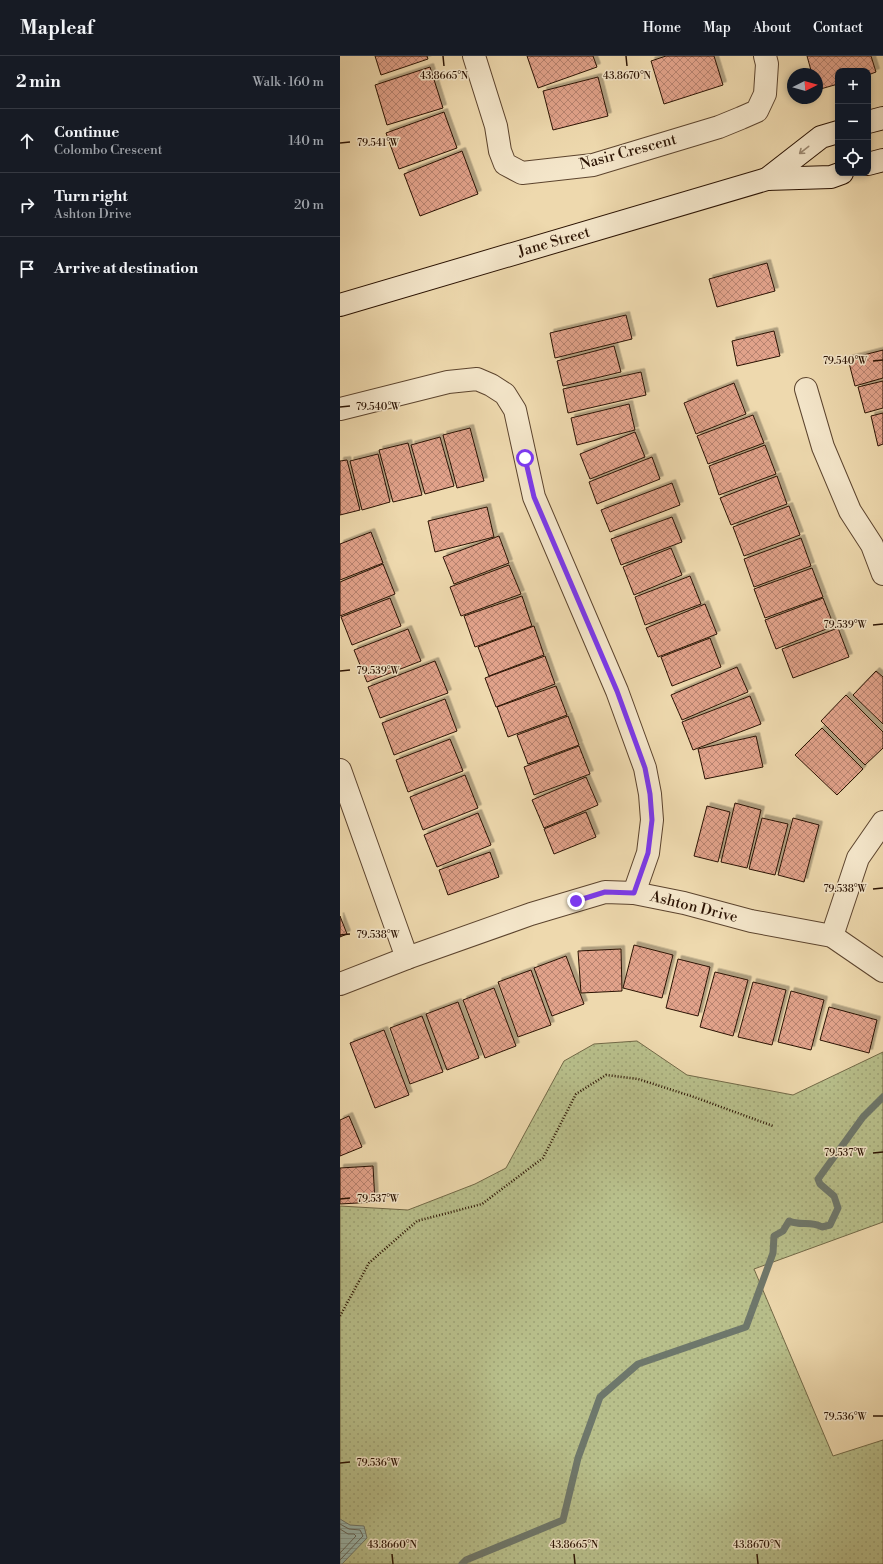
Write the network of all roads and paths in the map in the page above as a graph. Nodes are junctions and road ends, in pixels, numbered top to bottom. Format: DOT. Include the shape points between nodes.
graph roads {
  1 [pos="474,56"];
  2 [pos="765,56"];
  3 [pos="883,118"];
  4 [pos="871,121"];
  5 [pos="835,133"];
  6 [pos="883,160"];
  7 [pos="871,163"];
  8 [pos="835,176"];
  9 [pos="767,179"];
  10 [pos="340,305"];
  11 [pos="806,389"];
  12 [pos="340,409"];
  13 [pos="883,574"];
  14 [pos="340,770"];
  15 [pos="883,822"];
  16 [pos="634,893"];
  17 [pos="832,936"];
  18 [pos="407,958"];
  19 [pos="883,971"];
  20 [pos="340,984"];
  21 [pos="773,1126"];
  22 [pos="340,1316"];
  1 -- 2 [label="street, Nasir Crescent" via="496,126 500,152 505,164 522,173 593,165 719,127 757,111 765,94"];
  3 -- 4 [label="street"];
  5 -- 9 [label="street, Jane Street, one-way" via="821,137"];
  6 -- 7 [label="street"];
  8 -- 9 [label="street, Jane Street"];
  9 -- 10 [label="street, Jane Street"];
  11 -- 13 [label="street" via="823,447 850,511 872,546"];
  12 -- 16 [label="street" via="448,382 477,380 491,385 504,394 515,410 534,497 617,691 645,768 652,820 648,853"];
  14 -- 18 [label="street"];
  15 -- 17 [label="street" via="858,858"];
  16 -- 17 [label="street, Ashton Drive" via="751,921"];
  16 -- 18 [label="street, Ashton Drive" via="605,892 531,914"];
  17 -- 19 [label="street, Ashton Drive"];
  18 -- 20 [label="street, Ashton Drive"];
  21 -- 22 [label="path" via="638,1079 606,1075 576,1094 543,1158 482,1204 417,1221 369,1263"];
}
